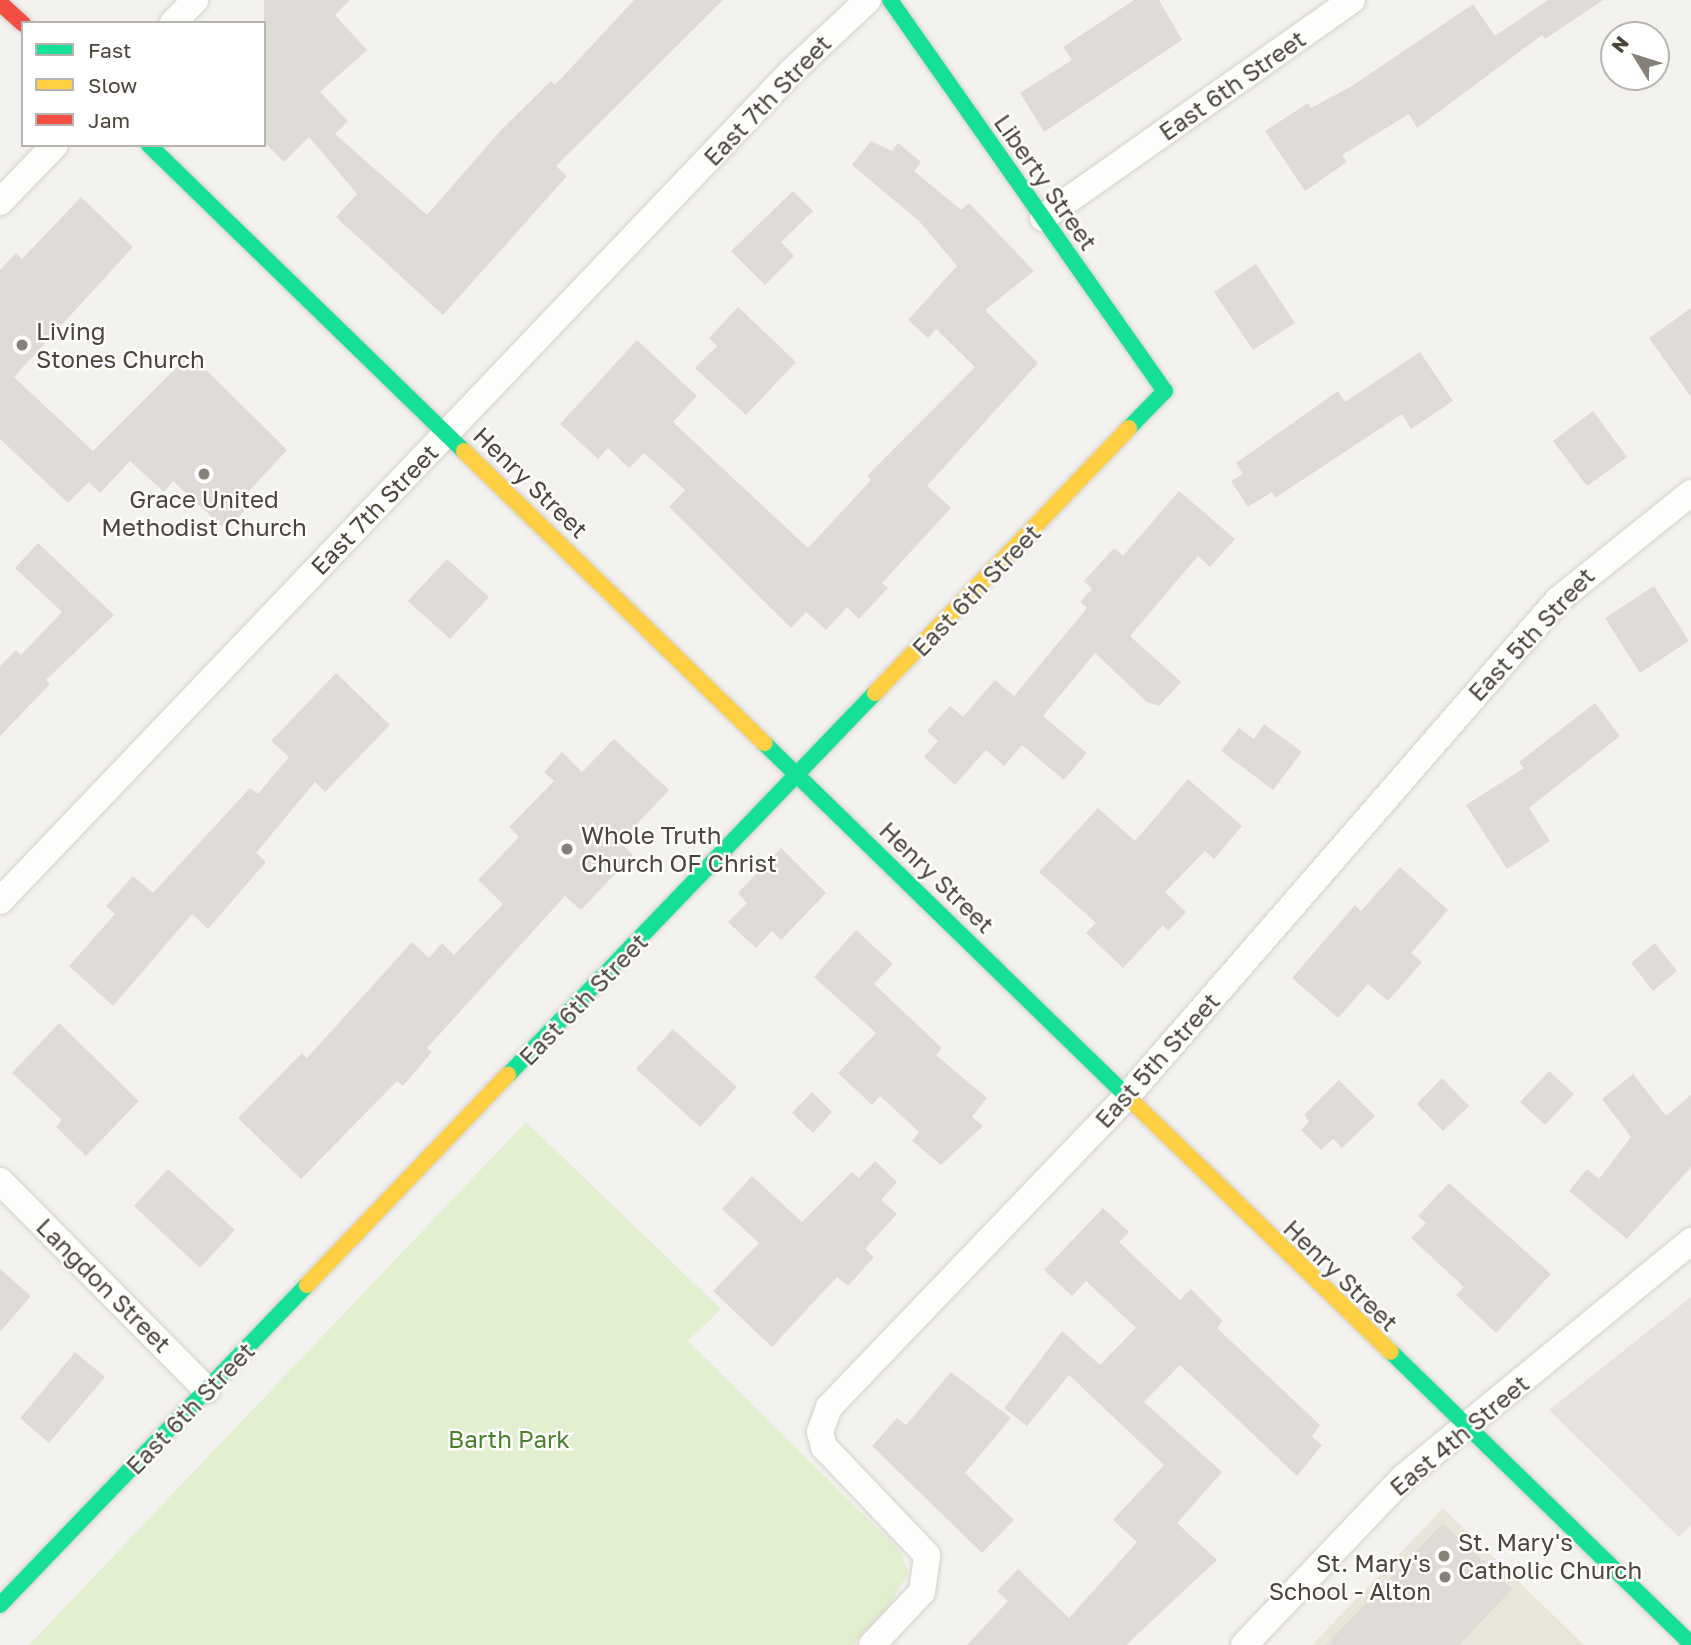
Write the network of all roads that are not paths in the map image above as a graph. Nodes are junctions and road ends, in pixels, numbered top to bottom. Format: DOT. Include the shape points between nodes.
graph roads {
  1 [pos="195,0"];
  2 [pos="868,0"];
  3 [pos="890,0"];
  4 [pos="1352,0"];
  5 [pos="0,3"];
  6 [pos="175,21"];
  7 [pos="21,22"];
  8 [pos="53,147"];
  9 [pos="151,147"];
  10 [pos="0,202"];
  11 [pos="1043,218"];
  12 [pos="1165,391"];
  13 [pos="447,432"];
  14 [pos="1691,493"];
  15 [pos="799,775"];
  16 [pos="0,901"];
  17 [pos="1127,1096"];
  18 [pos="0,1181"];
  19 [pos="1691,1241"];
  20 [pos="208,1390"];
  21 [pos="1466,1428"];
  22 [pos="0,1605"];
  23 [pos="1691,1644"];
  24 [pos="872,1645"];
  25 [pos="1244,1645"];
  1 -- 6 [label="street"];
  2 -- 13 [label="street, East 7th Street"];
  3 -- 11 [label="street, Liberty Street"];
  4 -- 11 [label="street, East 6th Street"];
  5 -- 7 [label="street"];
  8 -- 10 [label="street"];
  9 -- 13 [label="street, Henry Street"];
  11 -- 12 [label="street, Liberty Street"];
  12 -- 15 [label="street, East 6th Street"];
  13 -- 15 [label="street, Henry Street"];
  13 -- 16 [label="street, East 7th Street"];
  14 -- 17 [label="street, East 5th Street" via="1558,600"];
  15 -- 17 [label="street, Henry Street"];
  15 -- 20 [label="street, East 6th Street"];
  17 -- 21 [label="street, Henry Street"];
  17 -- 24 [label="street, East 5th Street" via="823,1416 824,1447 927,1555 922,1592"];
  18 -- 20 [label="street, Langdon Street"];
  19 -- 21 [label="street, East 4th Street"];
  20 -- 22 [label="street, East 6th Street"];
  21 -- 23 [label="street, Henry Street"];
  21 -- 25 [label="street, East 4th Street" via="1404,1477"];
}
